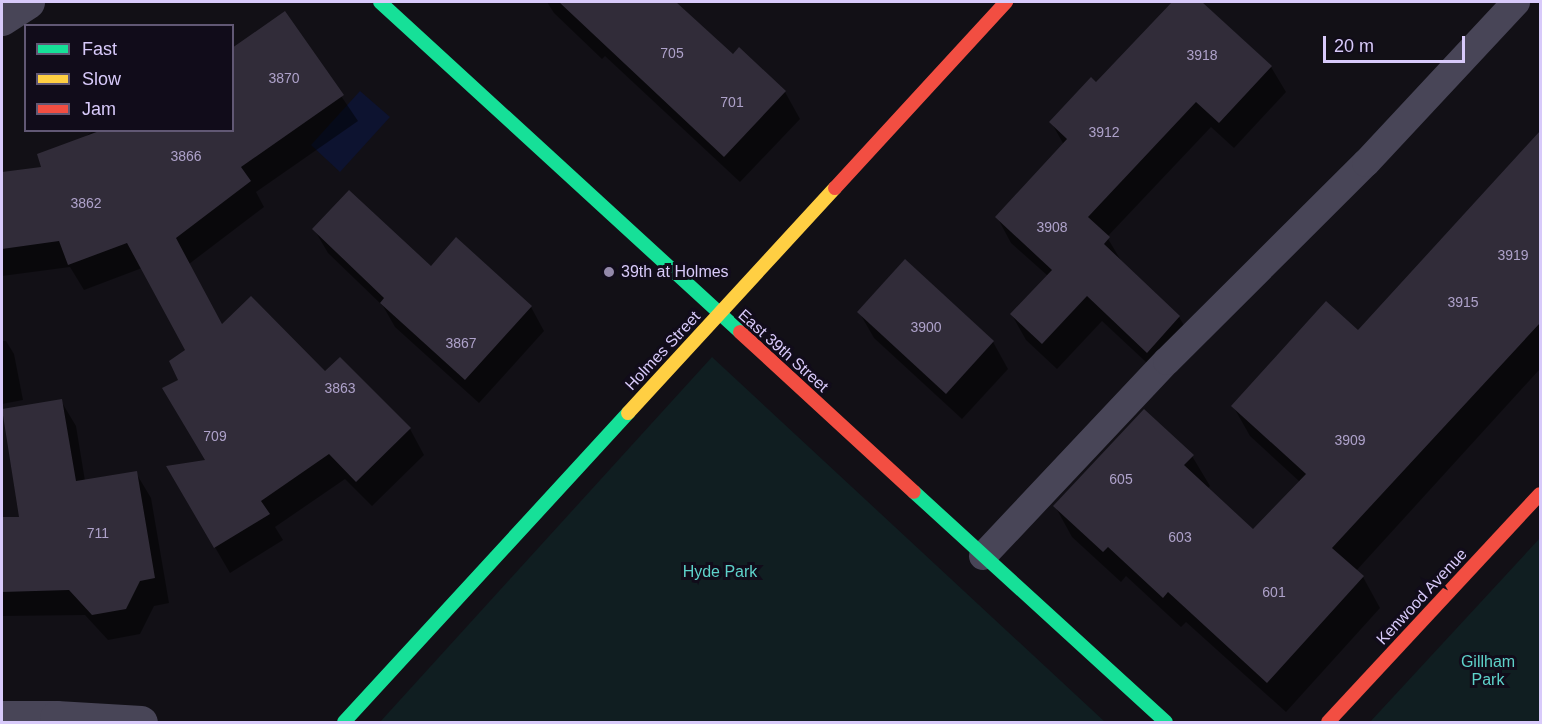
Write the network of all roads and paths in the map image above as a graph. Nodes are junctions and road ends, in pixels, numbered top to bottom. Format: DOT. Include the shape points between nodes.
graph roads {
  1 [pos="28,2"];
  2 [pos="380,2"];
  3 [pos="1006,2"];
  4 [pos="1516,2"];
  5 [pos="2,19"];
  6 [pos="719,314"];
  7 [pos="1540,494"];
  8 [pos="983,556"];
  9 [pos="2,717"];
  10 [pos="141,723"];
  11 [pos="344,723"];
  12 [pos="1166,723"];
  13 [pos="1328,723"];
  1 -- 5 [label="street"];
  2 -- 6 [label="street, East 39th Street"];
  3 -- 6 [label="street, Holmes Street"];
  4 -- 8 [label="lane" via="1366,163 1167,361"];
  6 -- 8 [label="street, East 39th Street"];
  6 -- 11 [label="street, Holmes Street"];
  7 -- 13 [label="street, Kenwood Avenue"];
  8 -- 12 [label="street, East 39th Street"];
  9 -- 10 [label="street"];
}
